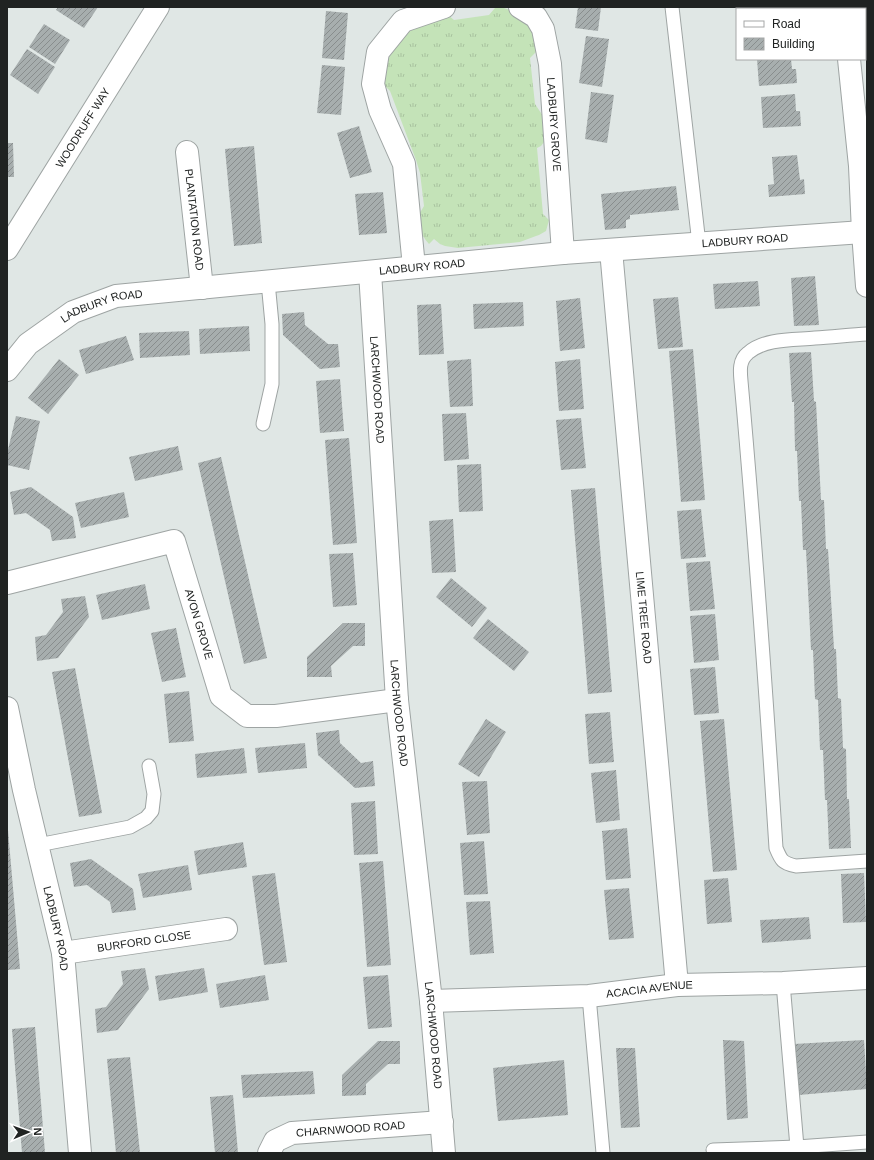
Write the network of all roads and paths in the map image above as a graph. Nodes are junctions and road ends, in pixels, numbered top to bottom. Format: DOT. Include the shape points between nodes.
graph roads {
  1 [pos="158,7"];
  2 [pos="444,7"];
  3 [pos="520,7"];
  4 [pos="672,7"];
  5 [pos="850,60"];
  6 [pos="187,152"];
  7 [pos="863,166"];
  8 [pos="863,232"];
  9 [pos="699,244"];
  10 [pos="7,249"];
  11 [pos="611,250"];
  12 [pos="563,253"];
  13 [pos="414,267"];
  14 [pos="370,272"];
  15 [pos="268,282"];
  16 [pos="867,286"];
  17 [pos="202,288"];
  18 [pos="867,334"];
  19 [pos="7,370"];
  20 [pos="263,424"];
  21 [pos="7,583"];
  22 [pos="397,700"];
  23 [pos="7,708"];
  24 [pos="149,766"];
  25 [pos="16,791"];
  26 [pos="38,845"];
  27 [pos="867,861"];
  28 [pos="226,929"];
  29 [pos="63,953"];
  30 [pos="867,978"];
  31 [pos="783,983"];
  32 [pos="677,985"];
  33 [pos="588,996"];
  34 [pos="431,1000"];
  35 [pos="442,1122"];
  36 [pos="867,1142"];
  37 [pos="798,1147"];
  38 [pos="713,1150"];
  39 [pos="80,1153"];
  40 [pos="269,1153"];
  41 [pos="444,1153"];
  42 [pos="603,1153"];
  1 -- 10 [label="street, WOODRUFF WAY"];
  2 -- 13 [label="street" via="403,21 378,52 373,84 380,110 404,164"];
  3 -- 12 [label="street, LADBURY GROVE" via="536,17 543,29 550,64"];
  4 -- 9 [label="lane"];
  5 -- 7 [label="street"];
  6 -- 17 [label="street, PLANTATION ROAD"];
  7 -- 8 [label="street"];
  8 -- 9 [label="street, LADBURY ROAD"];
  8 -- 16 [label="street"];
  9 -- 11 [label="street, LADBURY ROAD"];
  11 -- 12 [label="street, LADBURY ROAD"];
  11 -- 32 [label="street, LIME TREE ROAD"];
  12 -- 13 [label="street, LADBURY ROAD"];
  13 -- 14 [label="street, LADBURY ROAD"];
  14 -- 15 [label="street, LADBURY ROAD"];
  14 -- 22 [label="street, LARCHWOOD ROAD"];
  15 -- 17 [label="street, LADBURY ROAD"];
  15 -- 20 [label="lane" via="272,324 272,384"];
  17 -- 19 [label="street, LADBURY ROAD" via="116,296 73,312 28,344"];
  18 -- 27 [label="lane" via="786,340 756,347 746,354 740,364 740,381 765,670 776,848 780,859 796,866"];
  21 -- 22 [label="street, AVON GROVE" via="174,541 221,696 247,716 276,716"];
  22 -- 34 [label="street, LARCHWOOD ROAD"];
  23 -- 25 [label="street, LADBURY ROAD"];
  24 -- 26 [label="lane" via="154,794 152,811 146,818 130,827"];
  25 -- 26 [label="street, LADBURY ROAD"];
  26 -- 29 [label="street, LADBURY ROAD"];
  28 -- 29 [label="street, BURFORD CLOSE"];
  29 -- 39 [label="street, LADBURY ROAD"];
  30 -- 31 [label="street, ACACIA AVENUE"];
  31 -- 32 [label="street, ACACIA AVENUE"];
  31 -- 37 [label="lane"];
  32 -- 33 [label="street, ACACIA AVENUE"];
  33 -- 34 [label="street, ACACIA AVENUE"];
  33 -- 42 [label="lane"];
  34 -- 35 [label="street, LARCHWOOD ROAD"];
  35 -- 40 [label="street, CHARNWOOD ROAD" via="292,1133 275,1141"];
  35 -- 41 [label="street, LARCHWOOD ROAD"];
  36 -- 37 [label="lane"];
  37 -- 38 [label="lane"];
}
